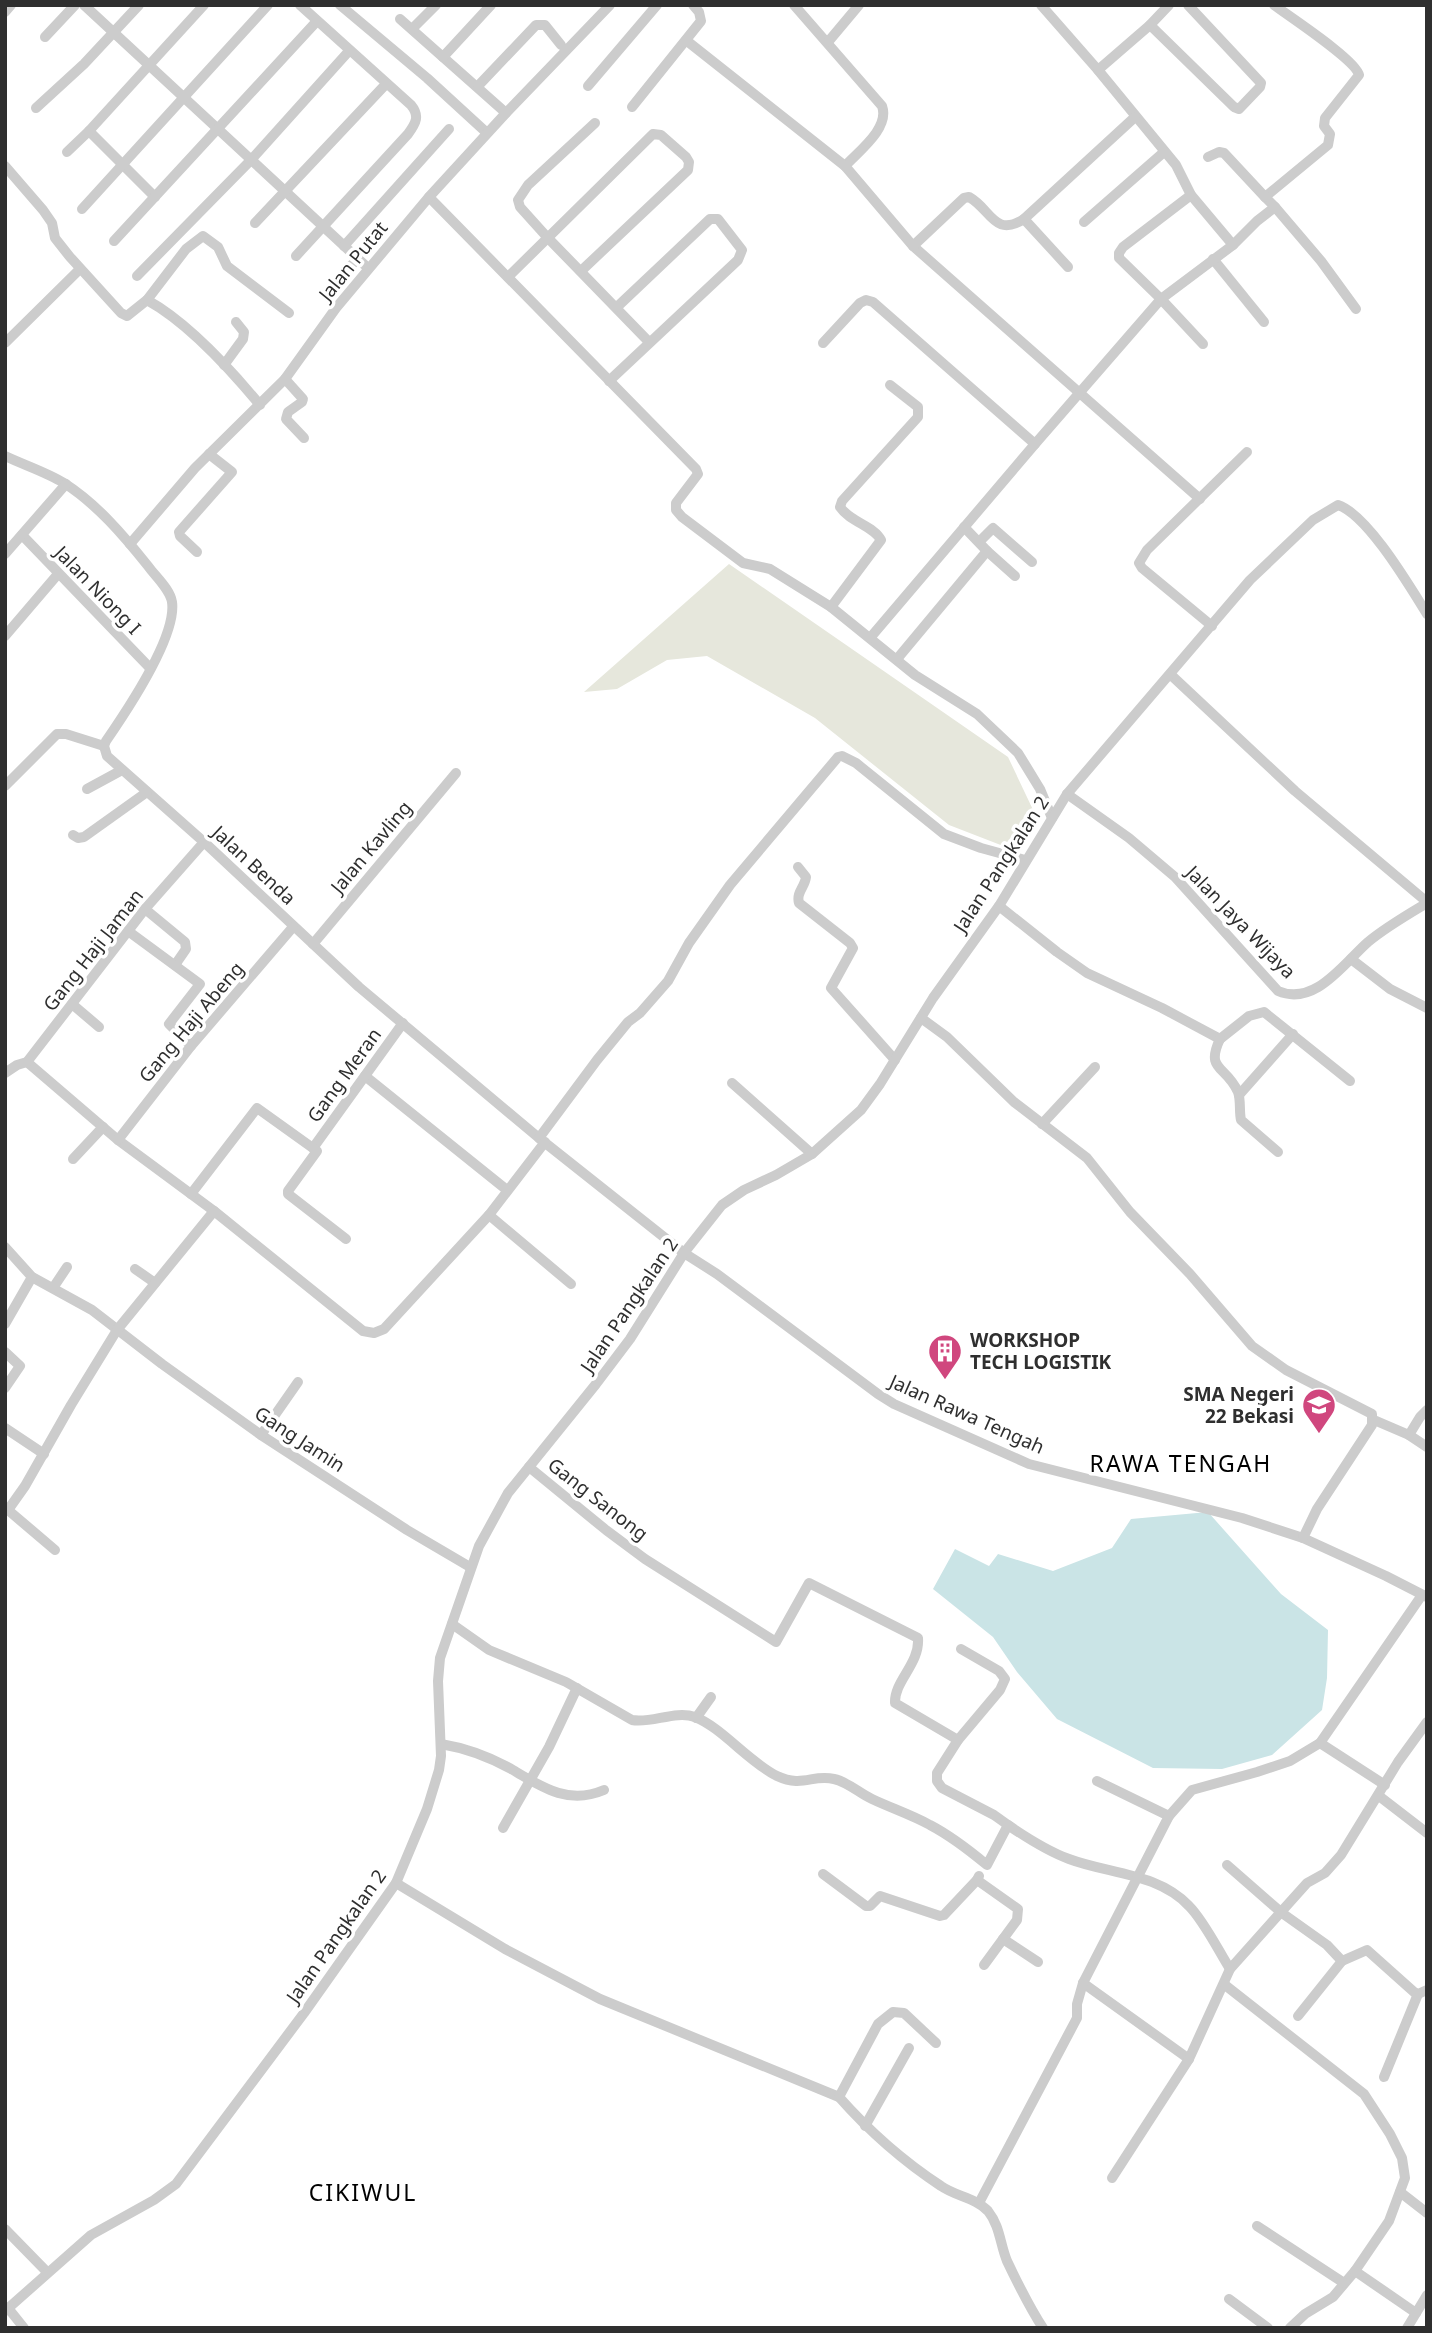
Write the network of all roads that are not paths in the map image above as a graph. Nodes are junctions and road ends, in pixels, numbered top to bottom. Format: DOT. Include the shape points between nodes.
graph roads {
  1 [pos="11,5"];
  2 [pos="75,5"];
  3 [pos="84,5"];
  4 [pos="139,5"];
  5 [pos="204,5"];
  6 [pos="268,5"];
  7 [pos="300,5"];
  8 [pos="340,5"];
  9 [pos="436,5"];
  10 [pos="491,5"];
  11 [pos="657,5"];
  12 [pos="693,5"];
  13 [pos="794,5"];
  14 [pos="859,5"];
  15 [pos="1041,5"];
  16 [pos="1169,5"];
  17 [pos="1188,5"];
  18 [pos="1274,5"];
  19 [pos="606,7"];
  20 [pos="5,12"];
  21 [pos="400,19"];
  22 [pos="317,21"];
  23 [pos="1150,25"];
  24 [pos="412,29"];
  25 [pos="114,32"];
  26 [pos="45,37"];
  27 [pos="687,41"];
  28 [pos="828,42"];
  29 [pos="561,44"];
  30 [pos="349,51"];
  31 [pos="443,57"];
  32 [pos="149,64"];
  33 [pos="1098,70"];
  34 [pos="386,84"];
  35 [pos="478,86"];
  36 [pos="588,86"];
  37 [pos="183,96"];
  38 [pos="36,107"];
  39 [pos="632,107"];
  40 [pos="506,113"];
  41 [pos="1135,117"];
  42 [pos="595,123"];
  43 [pos="219,128"];
  44 [pos="449,129"];
  45 [pos="89,131"];
  46 [pos="487,133"];
  47 [pos="67,152"];
  48 [pos="1164,152"];
  49 [pos="1208,157"];
  50 [pos="251,160"];
  51 [pos="121,165"];
  52 [pos="5,166"];
  53 [pos="845,166"];
  54 [pos="285,193"];
  55 [pos="1191,195"];
  56 [pos="155,197"];
  57 [pos="429,197"];
  58 [pos="1265,197"];
  59 [pos="1275,207"];
  60 [pos="82,209"];
  61 [pos="1024,219"];
  62 [pos="1084,222"];
  63 [pos="256,223"];
  64 [pos="322,227"];
  65 [pos="548,237"];
  66 [pos="114,241"];
  67 [pos="1233,245"];
  68 [pos="344,246"];
  69 [pos="913,246"];
  70 [pos="296,256"];
  71 [pos="357,258"];
  72 [pos="1213,259"];
  73 [pos="1068,267"];
  74 [pos="368,268"];
  75 [pos="80,269"];
  76 [pos="580,271"];
  77 [pos="137,276"];
  78 [pos="508,277"];
  79 [pos="332,287"];
  80 [pos="1161,299"];
  81 [pos="147,300"];
  82 [pos="617,307"];
  83 [pos="1356,309"];
  84 [pos="289,313"];
  85 [pos="236,322"];
  86 [pos="1264,322"];
  87 [pos="649,342"];
  88 [pos="5,343"];
  89 [pos="822,343"];
  90 [pos="1203,344"];
  91 [pos="224,365"];
  92 [pos="285,379"];
  93 [pos="609,381"];
  94 [pos="890,386"];
  95 [pos="1080,392"];
  96 [pos="260,405"];
  97 [pos="304,438"];
  98 [pos="1035,444"];
  99 [pos="1247,452"];
  100 [pos="209,454"];
  101 [pos="5,456"];
  102 [pos="66,484"];
  103 [pos="1200,499"];
  104 [pos="964,527"];
  105 [pos="22,535"];
  106 [pos="980,541"];
  107 [pos="130,544"];
  108 [pos="988,551"];
  109 [pos="197,552"];
  110 [pos="5,554"];
  111 [pos="1032,562"];
  112 [pos="58,575"];
  113 [pos="1015,576"];
  114 [pos="831,607"];
  115 [pos="1427,614"];
  116 [pos="1212,626"];
  117 [pos="5,636"];
  118 [pos="870,638"];
  119 [pos="897,659"];
  120 [pos="150,668"];
  121 [pos="1171,675"];
  122 [pos="104,746"];
  123 [pos="122,770"];
  124 [pos="456,773"];
  125 [pos="5,786"];
  126 [pos="87,789"];
  127 [pos="147,792"];
  128 [pos="1067,794"];
  129 [pos="1052,818"];
  130 [pos="73,835"];
  131 [pos="204,842"];
  132 [pos="1025,860"];
  133 [pos="798,867"];
  134 [pos="1427,902"];
  135 [pos="999,906"];
  136 [pos="145,909"];
  137 [pos="293,927"];
  138 [pos="128,931"];
  139 [pos="313,944"];
  140 [pos="1351,959"];
  141 [pos="175,965"];
  142 [pos="72,1004"];
  143 [pos="1427,1008"];
  144 [pos="921,1018"];
  145 [pos="403,1023"];
  146 [pos="99,1027"];
  147 [pos="1293,1034"];
  148 [pos="1220,1039"];
  149 [pos="191,1046"];
  150 [pos="895,1060"];
  151 [pos="27,1062"];
  152 [pos="1095,1067"];
  153 [pos="5,1073"];
  154 [pos="365,1076"];
  155 [pos="1350,1081"];
  156 [pos="732,1083"];
  157 [pos="1239,1095"];
  158 [pos="1042,1124"];
  159 [pos="103,1127"];
  160 [pos="118,1140"];
  161 [pos="542,1140"];
  162 [pos="313,1148"];
  163 [pos="1278,1152"];
  164 [pos="812,1154"];
  165 [pos="73,1159"];
  166 [pos="507,1190"];
  167 [pos="191,1194"];
  168 [pos="214,1211"];
  169 [pos="489,1215"];
  170 [pos="346,1240"];
  171 [pos="5,1247"];
  172 [pos="684,1253"];
  173 [pos="67,1267"];
  174 [pos="135,1269"];
  175 [pos="32,1277"];
  176 [pos="155,1283"];
  177 [pos="571,1284"];
  178 [pos="53,1288"];
  179 [pos="5,1324"];
  180 [pos="117,1330"];
  181 [pos="5,1352"];
  182 [pos="298,1382"];
  183 [pos="5,1388"];
  184 [pos="1427,1409"];
  185 [pos="1374,1420"];
  186 [pos="5,1429"];
  187 [pos="1409,1435"];
  188 [pos="261,1436"];
  189 [pos="1427,1447"];
  190 [pos="44,1454"];
  191 [pos="529,1467"];
  192 [pos="7,1509"];
  193 [pos="1303,1538"];
  194 [pos="55,1550"];
  195 [pos="470,1567"];
  196 [pos="1424,1596"];
  197 [pos="452,1624"];
  198 [pos="961,1649"];
  199 [pos="577,1688"];
  200 [pos="711,1697"];
  201 [pos="696,1718"];
  202 [pos="1427,1722"];
  203 [pos="958,1740"];
  204 [pos="1320,1742"];
  205 [pos="441,1744"];
  206 [pos="1097,1781"];
  207 [pos="529,1782"];
  208 [pos="604,1790"];
  209 [pos="1382,1791"];
  210 [pos="1169,1816"];
  211 [pos="1008,1825"];
  212 [pos="503,1828"];
  213 [pos="1427,1833"];
  214 [pos="987,1865"];
  215 [pos="1227,1865"];
  216 [pos="823,1874"];
  217 [pos="1139,1877"];
  218 [pos="977,1880"];
  219 [pos="396,1883"];
  220 [pos="1282,1913"];
  221 [pos="1003,1939"];
  222 [pos="1342,1961"];
  223 [pos="1038,1962"];
  224 [pos="984,1965"];
  225 [pos="1230,1969"];
  226 [pos="1083,1983"];
  227 [pos="1225,1984"];
  228 [pos="1422,1992"];
  229 [pos="1298,2016"];
  230 [pos="936,2043"];
  231 [pos="909,2048"];
  232 [pos="1189,2059"];
  233 [pos="1384,2077"];
  234 [pos="839,2097"];
  235 [pos="865,2126"];
  236 [pos="1112,2178"];
  237 [pos="1400,2192"];
  238 [pos="979,2203"];
  239 [pos="1427,2213"];
  240 [pos="1257,2226"];
  241 [pos="5,2230"];
  242 [pos="1355,2271"];
  243 [pos="47,2272"];
  244 [pos="1344,2283"];
  245 [pos="1427,2295"];
  246 [pos="1229,2299"];
  247 [pos="7,2309"];
  248 [pos="1416,2313"];
  249 [pos="24,2328"];
  250 [pos="1043,2328"];
  251 [pos="1268,2328"];
  252 [pos="1290,2328"];
  253 [pos="1407,2328"];
  1 -- 20 [label="street"];
  2 -- 26 [label="street"];
  3 -- 25 [label="street"];
  4 -- 25 [label="street"];
  5 -- 32 [label="street"];
  6 -- 37 [label="street"];
  7 -- 22 [label="street"];
  8 -- 46 [label="street"];
  9 -- 24 [label="street"];
  10 -- 31 [label="street"];
  11 -- 36 [label="street"];
  12 -- 27 [label="street" via="701,21"];
  13 -- 28 [label="street"];
  14 -- 28 [label="street"];
  15 -- 33 [label="street"];
  16 -- 23 [label="street"];
  17 -- 23 [label="street" via="1261,83 1239,109"];
  18 -- 58 [label="street" via="1346,59 1359,75 1325,118 1328,145"];
  19 -- 40 [label="street, Jalan Putat"];
  21 -- 24 [label="street"];
  22 -- 30 [label="street"];
  22 -- 43 [label="street"];
  23 -- 33 [label="street"];
  24 -- 31 [label="street"];
  25 -- 32 [label="street"];
  25 -- 38 [label="street"];
  27 -- 39 [label="street"];
  27 -- 53 [label="street"];
  28 -- 53 [label="street" via="885,115 879,129"];
  29 -- 35 [label="street" via="545,26 536,25"];
  30 -- 34 [label="street"];
  30 -- 50 [label="street"];
  31 -- 35 [label="street"];
  32 -- 37 [label="street"];
  32 -- 45 [label="street"];
  33 -- 41 [label="street"];
  34 -- 54 [label="street"];
  34 -- 64 [label="street" via="411,105 417,119"];
  35 -- 40 [label="street"];
  37 -- 43 [label="street"];
  37 -- 51 [label="street"];
  40 -- 46 [label="street, Jalan Putat"];
  41 -- 48 [label="street"];
  41 -- 61 [label="street"];
  42 -- 65 [label="street" via="528,185 518,200"];
  43 -- 50 [label="street"];
  43 -- 56 [label="street"];
  44 -- 68 [label="street"];
  45 -- 47 [label="street"];
  45 -- 51 [label="street"];
  46 -- 57 [label="street, Jalan Putat"];
  48 -- 55 [label="street"];
  48 -- 62 [label="street"];
  49 -- 58 [label="street" via="1224,153"];
  50 -- 54 [label="street"];
  50 -- 77 [label="street"];
  51 -- 56 [label="street"];
  51 -- 60 [label="street"];
  52 -- 75 [label="street" via="52,223 55,238"];
  53 -- 69 [label="street"];
  54 -- 63 [label="street"];
  54 -- 64 [label="street"];
  55 -- 67 [label="street"];
  55 -- 80 [label="street" via="1119,253"];
  56 -- 66 [label="street"];
  57 -- 74 [label="street, Jalan Putat"];
  57 -- 78 [label="street"];
  58 -- 59 [label="street"];
  59 -- 67 [label="street"];
  59 -- 83 [label="street"];
  61 -- 69 [label="street" via="1005,226 970,197"];
  61 -- 73 [label="street"];
  64 -- 68 [label="street"];
  64 -- 70 [label="street"];
  65 -- 76 [label="street"];
  65 -- 76 [label="street" via="653,134 661,135 686,157 688,170"];
  65 -- 78 [label="street"];
  67 -- 72 [label="street"];
  68 -- 71 [label="street"];
  69 -- 95 [label="street"];
  71 -- 74 [label="street"];
  71 -- 79 [label="street"];
  72 -- 80 [label="street"];
  72 -- 86 [label="street"];
  74 -- 92 [label="street, Jalan Putat"];
  75 -- 81 [label="street" via="127,316"];
  75 -- 88 [label="street"];
  76 -- 82 [label="street"];
  78 -- 93 [label="street"];
  80 -- 90 [label="street"];
  80 -- 95 [label="street"];
  81 -- 84 [label="street" via="186,249 203,236 218,247 227,266"];
  81 -- 91 [label="street"];
  82 -- 87 [label="street"];
  82 -- 87 [label="street" via="710,219 718,219 742,250 741,257"];
  85 -- 91 [label="street" via="244,332 243,339"];
  87 -- 93 [label="street"];
  89 -- 98 [label="street" via="860,303 873,302"];
  91 -- 96 [label="street"];
  92 -- 96 [label="street, Jalan Putat"];
  92 -- 97 [label="street" via="303,399 286,419"];
  93 -- 114 [label="street" via="696,469 696,480 676,503 681,517 743,563 771,569"];
  94 -- 114 [label="street" via="918,407 918,417 842,501 843,511 881,540"];
  95 -- 98 [label="street"];
  95 -- 103 [label="street"];
  96 -- 100 [label="street, Jalan Putat"];
  98 -- 104 [label="street"];
  99 -- 103 [label="street"];
  100 -- 107 [label="street, Jalan Putat"];
  100 -- 109 [label="street" via="232,472 179,532"];
  101 -- 102 [label="street"];
  102 -- 105 [label="street"];
  102 -- 107 [label="street"];
  103 -- 116 [label="street" via="1139,563"];
  104 -- 106 [label="street"];
  104 -- 118 [label="street"];
  105 -- 110 [label="street"];
  105 -- 112 [label="street, Jalan Niong I"];
  106 -- 108 [label="street"];
  106 -- 111 [label="street" via="993,528"];
  107 -- 120 [label="street" via="172,600 168,628"];
  108 -- 113 [label="street"];
  108 -- 119 [label="street"];
  112 -- 117 [label="street"];
  112 -- 120 [label="street, Jalan Niong I"];
  114 -- 118 [label="street"];
  115 -- 116 [label="street, Jalan Pangkalan 2" via="1383,549 1348,509 1338,505 1301,531 1250,580"];
  116 -- 121 [label="street, Jalan Pangkalan 2"];
  118 -- 119 [label="street"];
  119 -- 129 [label="street" via="999,733 1025,763"];
  120 -- 122 [label="street"];
  121 -- 128 [label="street, Jalan Pangkalan 2"];
  121 -- 134 [label="street" via="1295,791"];
  122 -- 123 [label="street, Jalan Benda" via="107,756"];
  122 -- 125 [label="street" via="57,734"];
  123 -- 126 [label="street"];
  123 -- 127 [label="street, Jalan Benda"];
  124 -- 139 [label="street, Jalan Kavling"];
  127 -- 130 [label="street" via="84,837"];
  127 -- 131 [label="street, Jalan Benda"];
  128 -- 129 [label="street, Jalan Pangkalan 2"];
  128 -- 140 [label="street, Jalan Jaya Wijaya" via="1175,877 1278,990 1293,995 1316,989"];
  129 -- 132 [label="street, Jalan Pangkalan 2"];
  131 -- 136 [label="street, Gang Haji Jaman"];
  131 -- 137 [label="street, Jalan Benda"];
  132 -- 135 [label="street, Jalan Pangkalan 2"];
  132 -- 161 [label="street" via="944,834 856,763 838,757 730,885 668,981 597,1060"];
  133 -- 150 [label="street" via="806,877 799,903 853,948 831,988"];
  134 -- 140 [label="street, Jalan Jaya Wijaya"];
  135 -- 144 [label="street, Jalan Pangkalan 2"];
  135 -- 148 [label="street" via="1087,973"];
  136 -- 138 [label="street, Gang Haji Jaman"];
  136 -- 141 [label="street" via="185,942 186,949"];
  137 -- 139 [label="street, Jalan Benda"];
  137 -- 149 [label="street, Gang Haji Abeng"];
  138 -- 141 [label="street"];
  138 -- 142 [label="street, Gang Haji Jaman"];
  139 -- 145 [label="street, Jalan Benda"];
  140 -- 143 [label="street" via="1390,989"];
  141 -- 149 [label="street" via="200,984 169,1024"];
  142 -- 146 [label="street"];
  142 -- 151 [label="street, Gang Haji Jaman"];
  144 -- 150 [label="street, Jalan Pangkalan 2"];
  144 -- 158 [label="street"];
  145 -- 154 [label="street, Gang Meran"];
  145 -- 161 [label="street, Jalan Benda"];
  147 -- 148 [label="street" via="1264,1012 1257,1012"];
  147 -- 155 [label="street"];
  147 -- 157 [label="street"];
  148 -- 157 [label="street" via="1214,1061"];
  149 -- 160 [label="street, Gang Haji Abeng"];
  150 -- 164 [label="street, Jalan Pangkalan 2" via="861,1110"];
  151 -- 153 [label="street, Gang Haji Jaman"];
  151 -- 159 [label="street"];
  152 -- 158 [label="street"];
  154 -- 162 [label="street, Gang Meran"];
  154 -- 166 [label="street"];
  156 -- 164 [label="street"];
  157 -- 163 [label="street" via="1241,1120"];
  158 -- 185 [label="street" via="1087,1158 1252,1346 1286,1370 1368,1410"];
  159 -- 160 [label="street"];
  159 -- 165 [label="street"];
  160 -- 167 [label="street"];
  161 -- 166 [label="street"];
  161 -- 172 [label="street, Jalan Benda"];
  162 -- 167 [label="street" via="255,1108"];
  162 -- 170 [label="street, Gang Meran" via="317,1153 288,1194"];
  164 -- 172 [label="street, Jalan Pangkalan 2" via="722,1205"];
  166 -- 169 [label="street"];
  167 -- 168 [label="street"];
  168 -- 169 [label="street" via="363,1331 374,1333 384,1329"];
  168 -- 176 [label="street"];
  169 -- 177 [label="street"];
  171 -- 175 [label="street"];
  172 -- 191 [label="street, Jalan Pangkalan 2" via="629,1339"];
  172 -- 193 [label="street, Jalan Rawa Tengah" via="894,1404 1029,1464"];
  173 -- 178 [label="street"];
  174 -- 176 [label="street"];
  175 -- 178 [label="street, Gang Jamin"];
  175 -- 179 [label="street"];
  176 -- 180 [label="street"];
  178 -- 180 [label="street, Gang Jamin"];
  180 -- 188 [label="street, Gang Jamin"];
  180 -- 190 [label="street"];
  181 -- 183 [label="street" via="20,1366"];
  182 -- 188 [label="street"];
  184 -- 187 [label="street"];
  185 -- 187 [label="street"];
  185 -- 193 [label="street"];
  186 -- 190 [label="street"];
  187 -- 189 [label="street"];
  188 -- 195 [label="street, Gang Jamin"];
  190 -- 192 [label="street"];
  191 -- 195 [label="street, Jalan Pangkalan 2" via="508,1493"];
  191 -- 203 [label="street, Gang Sanong" via="645,1559 776,1642 809,1583 918,1638 918,1651 895,1703"];
  192 -- 194 [label="street"];
  193 -- 196 [label="street, Jalan Rawa Tengah"];
  195 -- 197 [label="street, Jalan Pangkalan 2"];
  196 -- 204 [label="street"];
  197 -- 199 [label="street" via="489,1650"];
  197 -- 205 [label="street, Jalan Pangkalan 2" via="440,1658"];
  198 -- 203 [label="street" via="1005,1679"];
  199 -- 201 [label="street" via="632,1720"];
  199 -- 207 [label="street"];
  200 -- 201 [label="street"];
  201 -- 214 [label="street" via="773,1774 790,1782 824,1778 848,1784 929,1824"];
  202 -- 209 [label="street"];
  203 -- 211 [label="street" via="937,1773 937,1781"];
  204 -- 209 [label="street"];
  204 -- 210 [label="street" via="1290,1761 1192,1790"];
  205 -- 207 [label="street" via="492,1761"];
  205 -- 219 [label="street, Jalan Pangkalan 2" via="439,1770 427,1809"];
  206 -- 210 [label="street"];
  207 -- 208 [label="street" via="572,1797"];
  207 -- 212 [label="street"];
  209 -- 213 [label="street"];
  209 -- 220 [label="street" via="1341,1855 1325,1873 1307,1883"];
  210 -- 217 [label="street"];
  211 -- 214 [label="street"];
  211 -- 217 [label="street" via="1069,1859"];
  214 -- 218 [label="street"];
  215 -- 220 [label="street"];
  216 -- 218 [label="street" via="866,1906 880,1896 940,1916"];
  217 -- 225 [label="street" via="1191,1907"];
  217 -- 226 [label="street"];
  218 -- 221 [label="street" via="1018,1909 1017,1920"];
  219 -- 234 [label="street" via="600,1999"];
  219 -- 243 [label="street, Jalan Pangkalan 2" via="176,2184 91,2235"];
  220 -- 222 [label="street"];
  220 -- 225 [label="street"];
  221 -- 223 [label="street"];
  221 -- 224 [label="street"];
  222 -- 228 [label="street" via="1367,1950"];
  222 -- 229 [label="street"];
  225 -- 227 [label="street"];
  226 -- 232 [label="street"];
  226 -- 238 [label="street" via="1076,2018"];
  227 -- 232 [label="street"];
  227 -- 237 [label="street" via="1364,2094 1402,2158 1405,2178"];
  228 -- 233 [label="street"];
  230 -- 234 [label="street" via="904,2013 893,2011 878,2024"];
  231 -- 235 [label="street"];
  232 -- 236 [label="street"];
  234 -- 235 [label="street"];
  235 -- 238 [label="street" via="946,2190"];
  237 -- 239 [label="street"];
  237 -- 242 [label="street" via="1389,2221"];
  238 -- 250 [label="street" via="997,2225 1006,2258"];
  240 -- 244 [label="street"];
  241 -- 243 [label="street"];
  242 -- 244 [label="street"];
  242 -- 248 [label="street"];
  243 -- 247 [label="street, Jalan Pangkalan 2"];
  244 -- 252 [label="street" via="1333,2297"];
  245 -- 248 [label="street"];
  246 -- 251 [label="street"];
  247 -- 249 [label="street"];
  248 -- 253 [label="street"];
}
